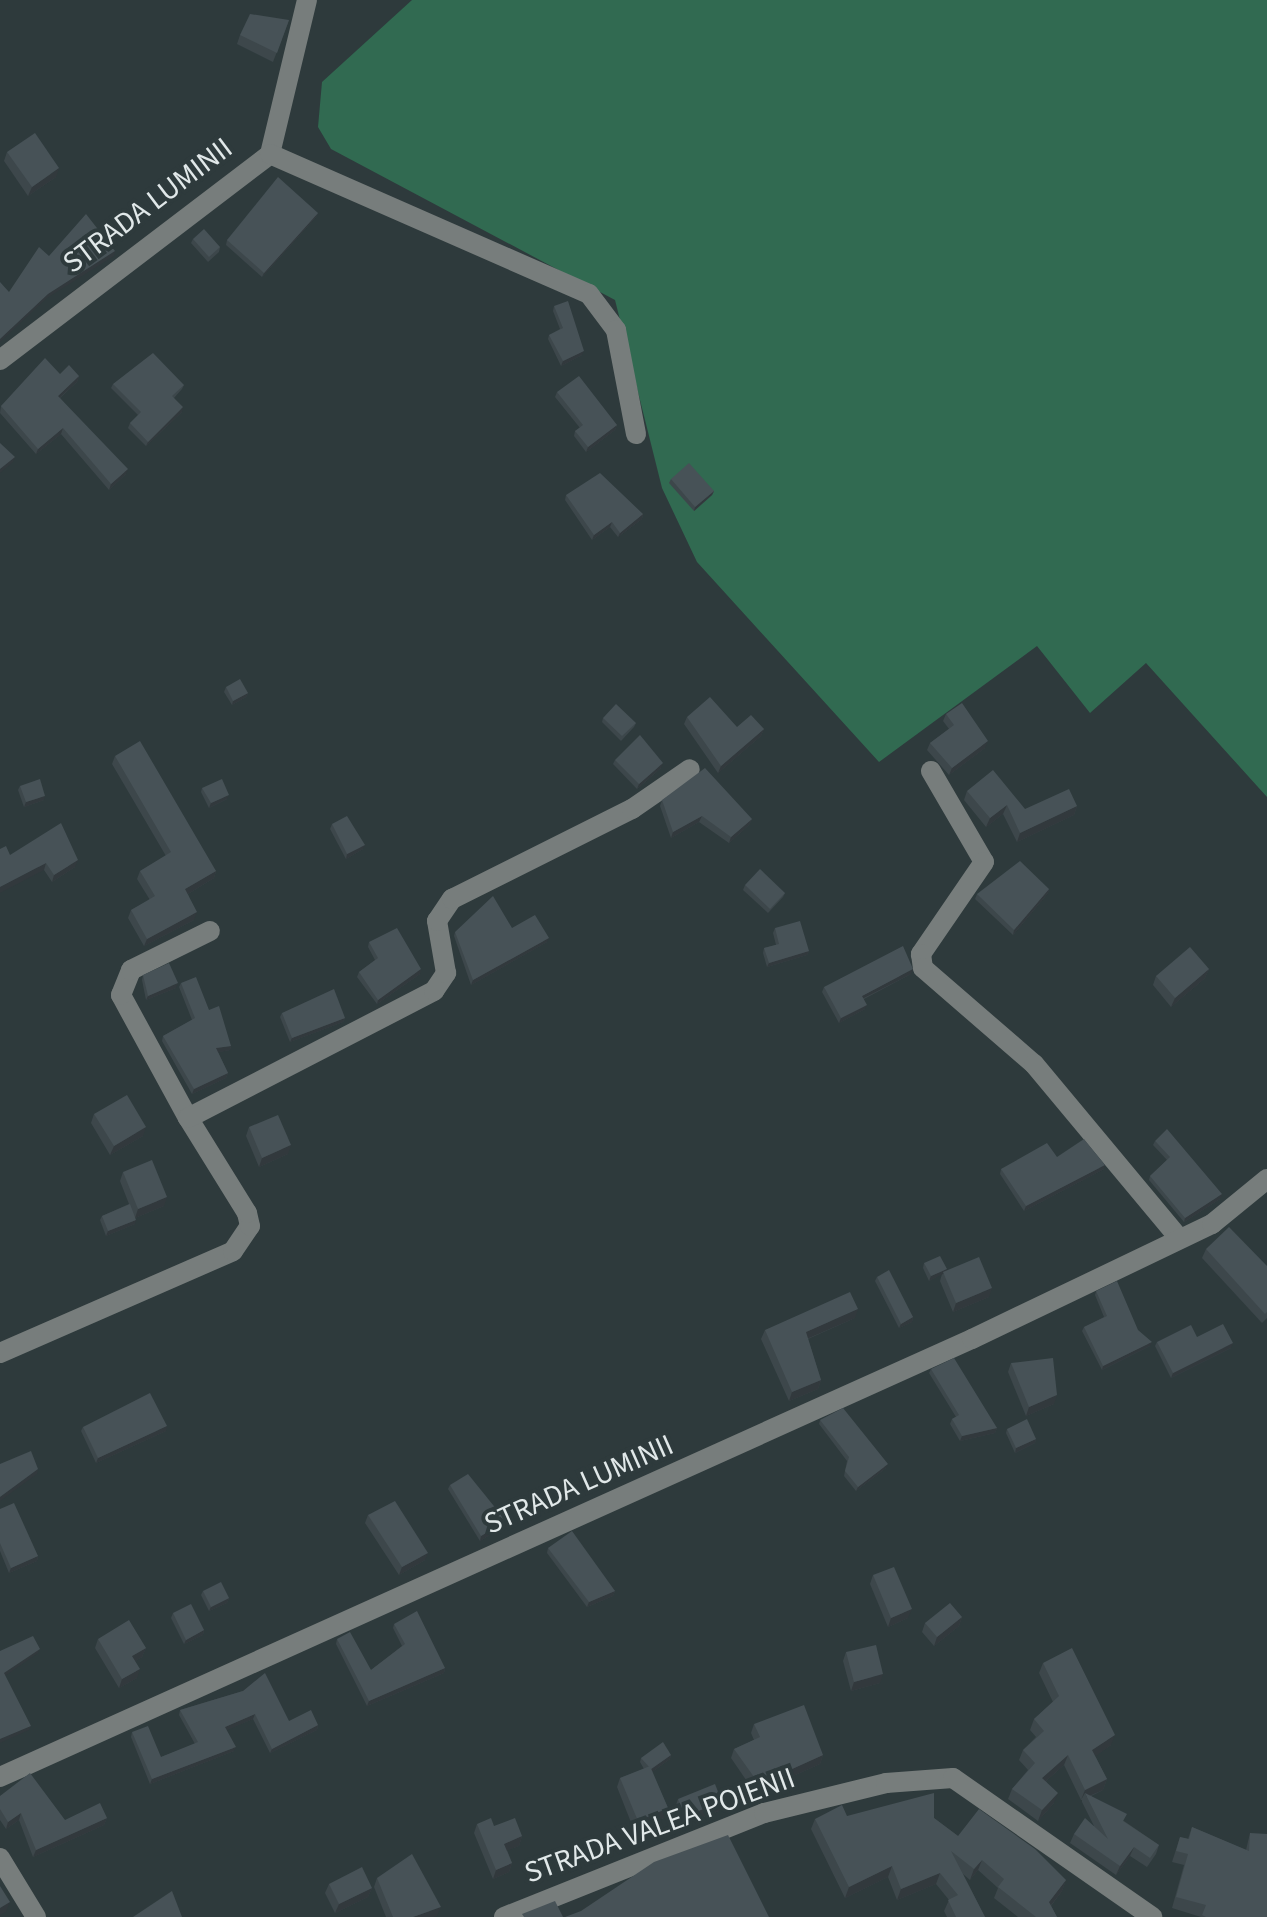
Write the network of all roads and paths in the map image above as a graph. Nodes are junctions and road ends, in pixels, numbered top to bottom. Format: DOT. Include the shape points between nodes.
graph roads {
  1 [pos="306,0"];
  2 [pos="270,154"];
  3 [pos="0,360"];
  4 [pos="636,434"];
  5 [pos="690,770"];
  6 [pos="931,771"];
  7 [pos="210,930"];
  8 [pos="188,1118"];
  9 [pos="1267,1179"];
  10 [pos="1178,1237"];
  11 [pos="0,1354"];
  12 [pos="0,1777"];
  13 [pos="0,1858"];
  14 [pos="36,1917"];
  15 [pos="504,1917"];
  16 [pos="1152,1917"];
  1 -- 2 [label="street"];
  2 -- 3 [label="street, STRADA LUMINII"];
  2 -- 4 [label="street, STRADA LUMINII" via="589,294 616,330"];
  5 -- 8 [label="street" via="632,809 452,899 437,921 446,974 434,991"];
  6 -- 10 [label="street" via="984,862 921,954 923,968 1034,1064"];
  7 -- 8 [label="street" via="132,970 121,994"];
  8 -- 11 [label="street" via="247,1213 245,1240"];
  9 -- 10 [label="street, STRADA LUMINII" via="1212,1224"];
  10 -- 12 [label="street, STRADA LUMINII"];
  13 -- 14 [label="street"];
  15 -- 16 [label="street, STRADA VALEA POIENII" via="764,1814 886,1783 953,1778"];
}
